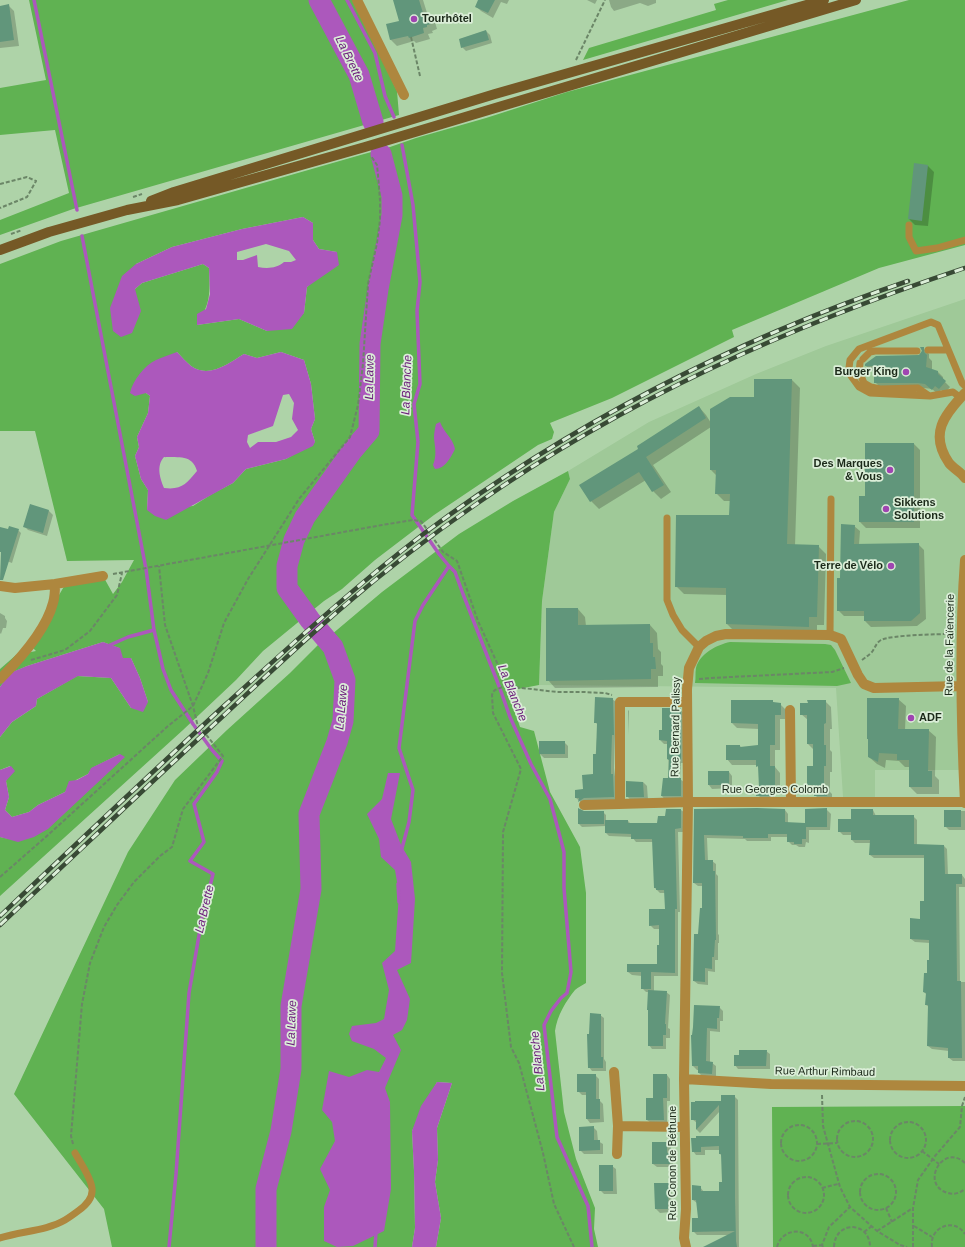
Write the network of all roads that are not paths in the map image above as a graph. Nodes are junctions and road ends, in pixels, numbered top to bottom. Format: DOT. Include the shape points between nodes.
graph roads {
  1 [pos="357,0"];
  2 [pos="824,0"];
  3 [pos="856,0"];
  4 [pos="404,95"];
  5 [pos="127,210"];
  6 [pos="909,225"];
  7 [pos="965,240"];
  8 [pos="0,250"];
  9 [pos="928,350"];
  10 [pos="948,350"];
  11 [pos="917,351"];
  12 [pos="965,386"];
  13 [pos="928,395"];
  14 [pos="963,395"];
  15 [pos="965,478"];
  16 [pos="831,499"];
  17 [pos="667,518"];
  18 [pos="965,560"];
  19 [pos="103,576"];
  20 [pos="55,584"];
  21 [pos="0,586"];
  22 [pos="830,635"];
  23 [pos="699,647"];
  24 [pos="0,679"];
  25 [pos="961,686"];
  26 [pos="686,702"];
  27 [pos="790,710"];
  28 [pos="964,757"];
  29 [pos="688,802"];
  30 [pos="791,802"];
  31 [pos="965,802"];
  32 [pos="620,804"];
  33 [pos="584,805"];
  34 [pos="614,1072"];
  35 [pos="684,1080"];
  36 [pos="965,1086"];
  37 [pos="618,1126"];
  38 [pos="684,1127"];
  39 [pos="75,1153"];
  40 [pos="617,1154"];
  41 [pos="0,1238"];
  42 [pos="686,1247"];
  1 -- 4 [label="street"];
  2 -- 5 [label="main road" via="421,116 174,192"];
  3 -- 5 [label="main road" via="365,147 178,200"];
  5 -- 8 [label="main road" via="49,232"];
  6 -- 7 [label="lane" via="909,237 916,250 937,248"];
  9 -- 10 [label="lane"];
  10 -- 12 [label="lane"];
  10 -- 13 [label="lane" via="938,325 931,322 858,349 850,360 849,368 854,383 870,393"];
  11 -- 13 [label="lane" via="875,350 862,361 859,372 864,383 871,387 918,388"];
  13 -- 14 [label="lane" via="953,392"];
  14 -- 15 [label="street" via="943,420 939,438 942,451 950,465"];
  16 -- 22 [label="lane"];
  17 -- 23 [label="lane" via="667,600 682,630"];
  18 -- 25 [label="street, Rue de la Faïencerie"];
  19 -- 20 [label="street"];
  20 -- 21 [label="street" via="15,588"];
  20 -- 24 [label="street" via="53,603 42,630"];
  22 -- 23 [label="street" via="726,634 716,636"];
  22 -- 25 [label="street" via="841,639 864,684 874,688"];
  23 -- 26 [label="street, Rue Bernard Palissy" via="689,668"];
  25 -- 28 [label="street, Rue de la Faïencerie"];
  26 -- 29 [label="street, Rue Bernard Palissy"];
  26 -- 32 [label="street" via="620,702"];
  27 -- 30 [label="street"];
  28 -- 31 [label="street, Rue de la Faïencerie"];
  29 -- 30 [label="street, Rue Georges Colomb"];
  29 -- 32 [label="street, Rue Georges Colomb"];
  29 -- 35 [label="street, Rue Bernard Palissy"];
  30 -- 31 [label="street, Rue Georges Colomb"];
  32 -- 33 [label="street, Rue Georges Colomb"];
  34 -- 37 [label="street"];
  35 -- 36 [label="street, Rue Arthur Rimbaud"];
  35 -- 38 [label="street, Rue Conon de Béthune"];
  37 -- 38 [label="street"];
  37 -- 40 [label="street"];
  38 -- 42 [label="street, Rue Conon de Béthune"];
  39 -- 41 [label="lane" via="92,1188 90,1199 83,1207 65,1220 47,1227"];
}
